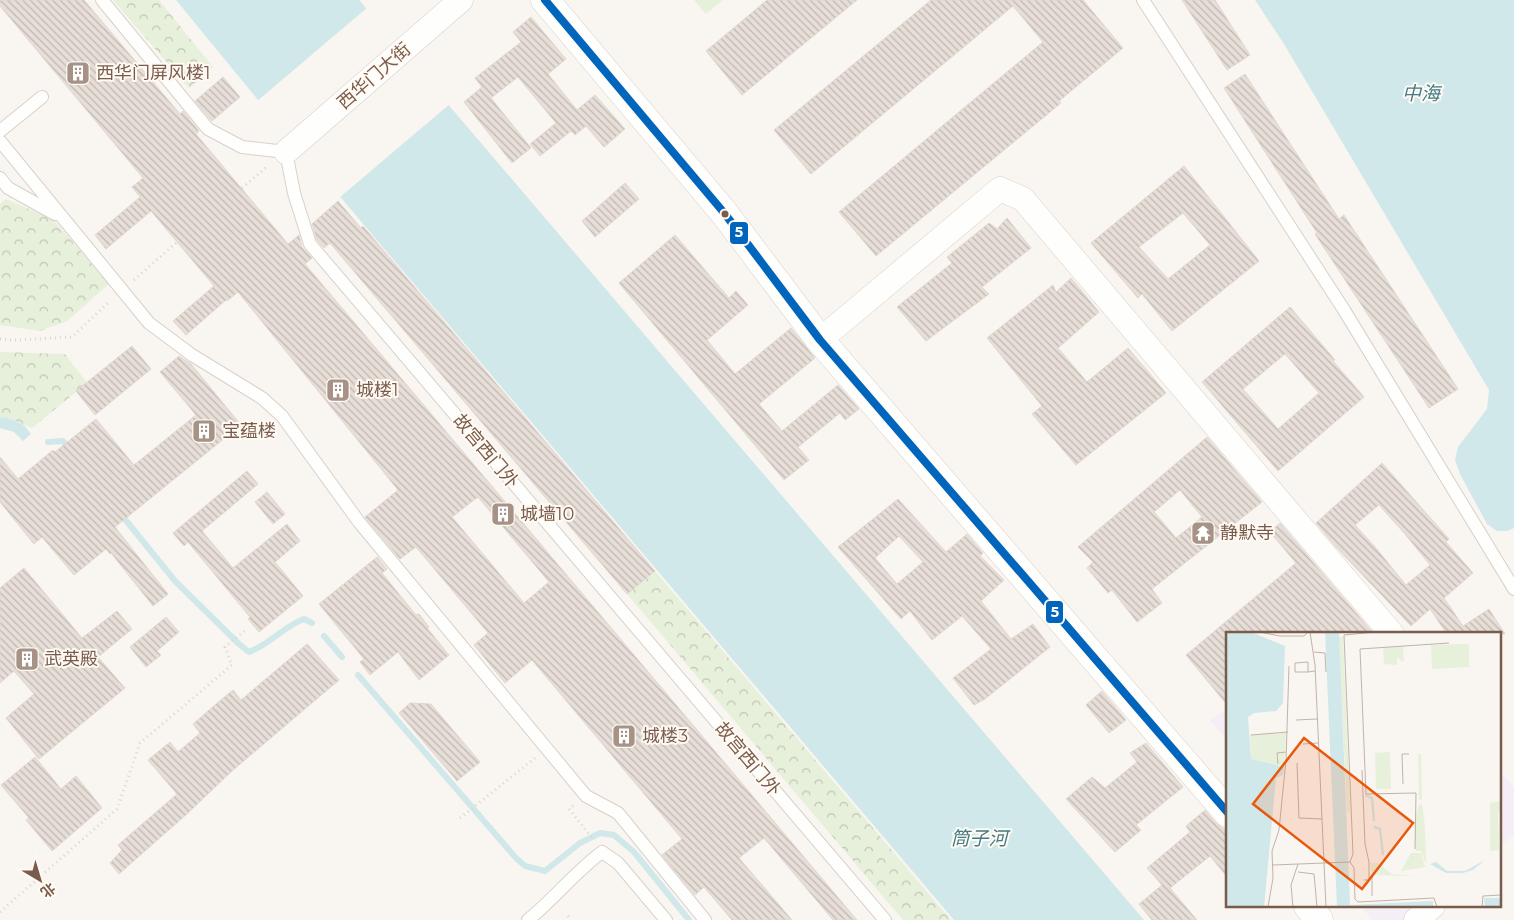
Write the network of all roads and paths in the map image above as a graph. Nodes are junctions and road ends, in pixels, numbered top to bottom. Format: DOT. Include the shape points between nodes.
graph roads {
  1 [pos="102,0"];
  2 [pos="461,0"];
  3 [pos="545,0"];
  4 [pos="1143,0"];
  5 [pos="42,97"];
  6 [pos="0,131"];
  7 [pos="0,141"];
  8 [pos="286,152"];
  9 [pos="0,178"];
  10 [pos="242,188"];
  11 [pos="62,217"];
  12 [pos="177,242"];
  13 [pos="122,291"];
  14 [pos="0,339"];
  15 [pos="820,340"];
  16 [pos="1514,589"];
  17 [pos="247,629"];
  18 [pos="1390,632"];
  19 [pos="547,749"];
  20 [pos="1226,811"];
  21 [pos="575,816"];
  22 [pos="460,818"];
  23 [pos="602,852"];
  24 [pos="1310,908"];
  25 [pos="1431,908"];
  26 [pos="0,912"];
  27 [pos="568,916"];
  28 [pos="528,920"];
  29 [pos="571,920"];
  30 [pos="666,920"];
  31 [pos="705,920"];
  32 [pos="885,920"];
  33 [pos="1320,920"];
  34 [pos="1416,920"];
  1 -- 8 [label="lane" via="208,129 242,147"];
  2 -- 8 [label="street, 西华门大街"];
  3 -- 15 [label="street" via="724,214"];
  4 -- 16 [label="lane" via="1344,310"];
  5 -- 6 [label="lane"];
  7 -- 11 [label="lane"];
  8 -- 10 [label="path"];
  8 -- 32 [label="lane, 故宫西门外" via="310,244"];
  9 -- 11 [label="lane" via="8,188"];
  11 -- 13 [label="lane"];
  12 -- 13 [label="path"];
  13 -- 14 [label="path" via="72,337"];
  13 -- 19 [label="lane" via="149,323 192,355 262,398 282,416 359,522"];
  15 -- 18 [label="street" via="1000,189 1023,198"];
  15 -- 20 [label="street"];
  17 -- 26 [label="path" via="225,647 232,665 140,743 117,809"];
  19 -- 22 [label="path"];
  19 -- 31 [label="lane" via="586,796 618,813"];
  21 -- 23 [label="path"];
  23 -- 28 [label="lane"];
  23 -- 30 [label="lane" via="618,863"];
  24 -- 33 [label="street"];
  25 -- 34 [label="street"];
  27 -- 29 [label="path"];
}
